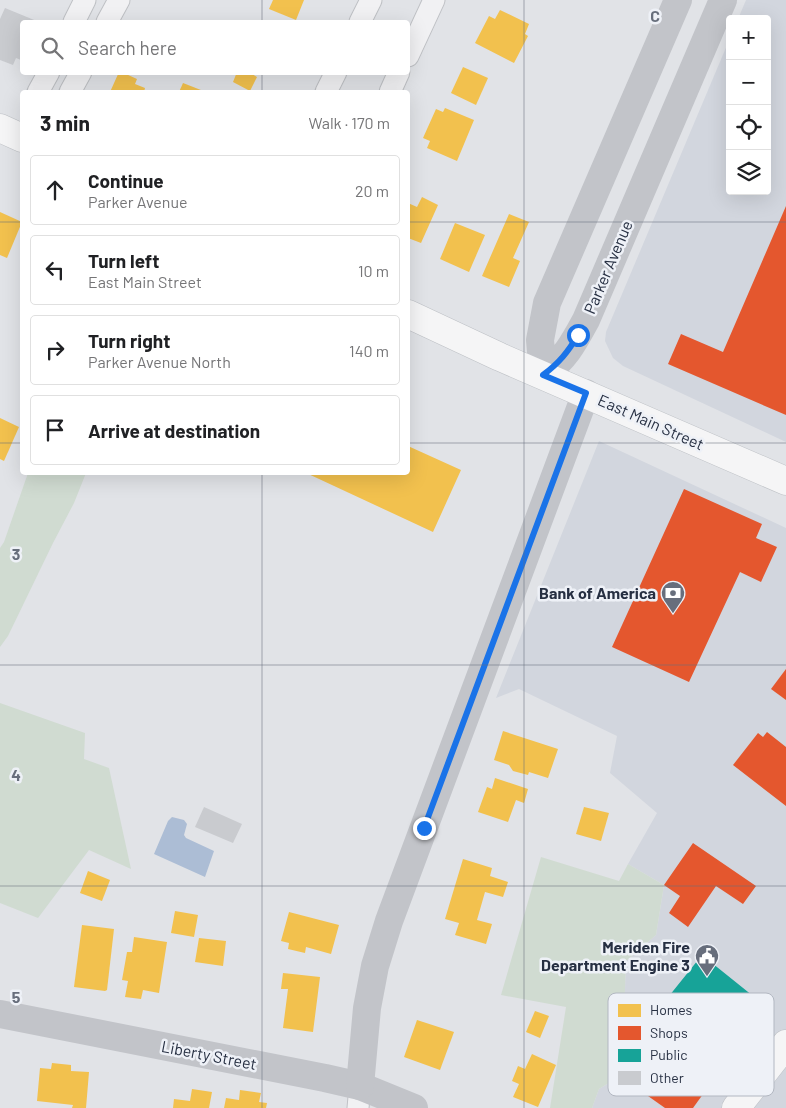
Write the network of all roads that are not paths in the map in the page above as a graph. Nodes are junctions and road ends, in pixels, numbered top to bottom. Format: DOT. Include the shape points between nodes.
graph roads {
  1 [pos="85,0"];
  2 [pos="119,0"];
  3 [pos="434,0"];
  4 [pos="678,0"];
  5 [pos="723,0"];
  6 [pos="75,20"];
  7 [pos="108,20"];
  8 [pos="410,44"];
  9 [pos="46,75"];
  10 [pos="79,75"];
  11 [pos="334,75"];
  12 [pos="398,75"];
  13 [pos="39,90"];
  14 [pos="71,90"];
  15 [pos="327,90"];
  16 [pos="391,90"];
  17 [pos="410,315"];
  18 [pos="543,375"];
  19 [pos="586,393"];
  20 [pos="786,481"];
  21 [pos="1,1017"];
  22 [pos="786,1044"];
  23 [pos="774,1059"];
  24 [pos="745,1096"];
  25 [pos="359,1097"];
  26 [pos="414,1108"];
  27 [pos="736,1108"];
  1 -- 6 [label="street"];
  2 -- 7 [label="street"];
  3 -- 8 [label="street"];
  4 -- 18 [label="street" via="548,303 540,340"];
  5 -- 18 [label="street, Parker Avenue" via="586,320 569,351"];
  9 -- 13 [label="street"];
  10 -- 14 [label="street"];
  11 -- 15 [label="street"];
  12 -- 16 [label="street"];
  17 -- 18 [label="main road, East Main Street"];
  18 -- 19 [label="main road, East Main Street"];
  19 -- 20 [label="main road, East Main Street"];
  19 -- 25 [label="street" via="389,921 375,966 367,1008"];
  21 -- 25 [label="street, Liberty Street"];
  22 -- 23 [label="main road"];
  24 -- 27 [label="main road"];
  25 -- 26 [label="street, Liberty Street"];
}
